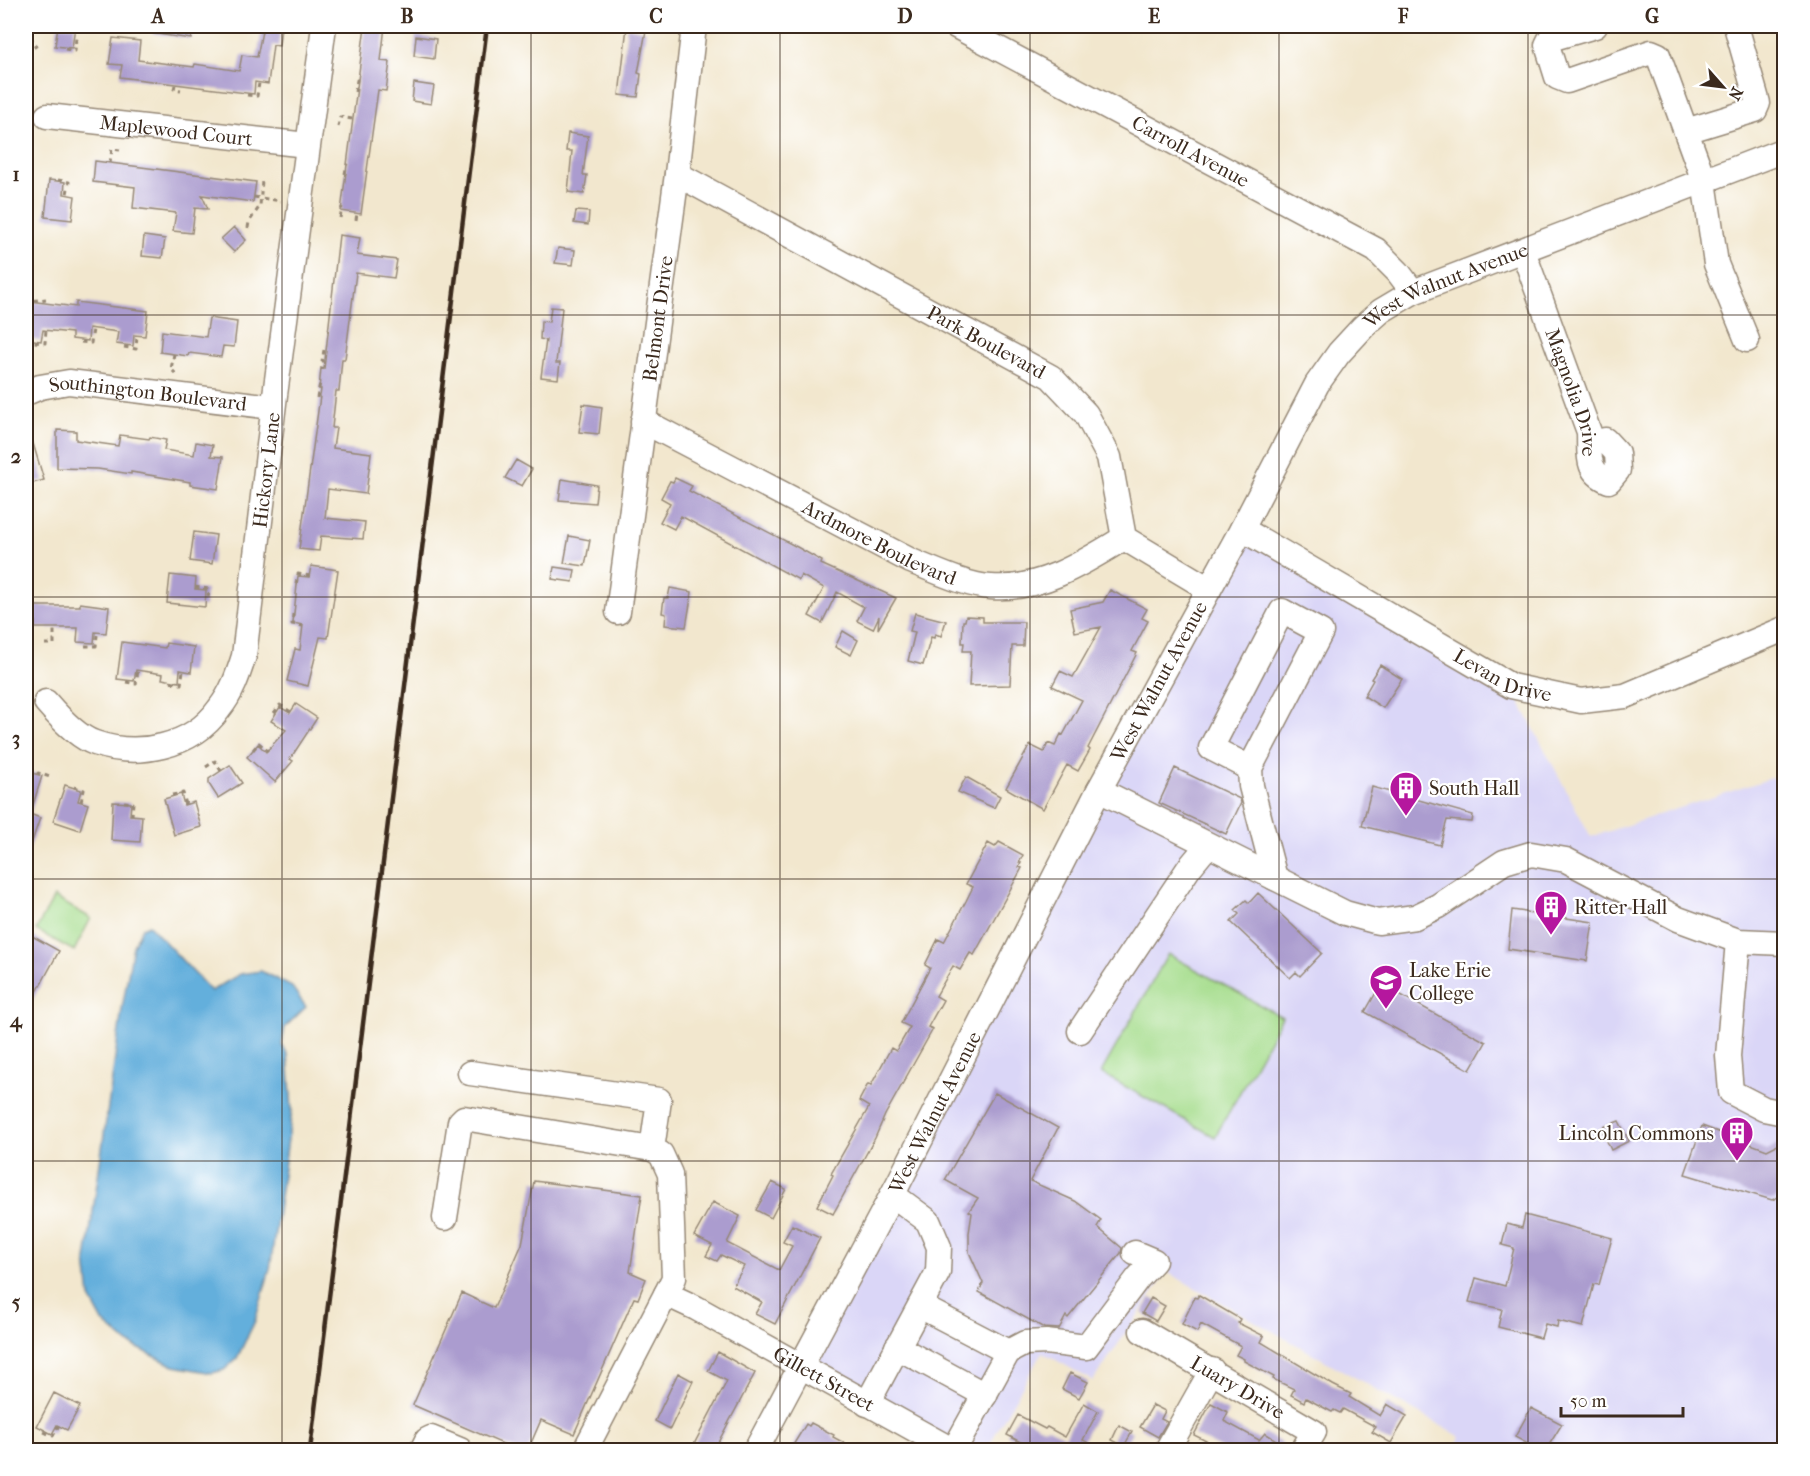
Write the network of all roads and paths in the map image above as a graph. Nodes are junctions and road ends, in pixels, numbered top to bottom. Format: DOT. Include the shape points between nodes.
graph roads {
  1 [pos="324,26"];
  2 [pos="694,26"];
  3 [pos="956,26"];
  4 [pos="1595,26"];
  5 [pos="1736,26"];
  6 [pos="28,35"];
  7 [pos="76,37"];
  8 [pos="65,49"];
  9 [pos="26,52"];
  10 [pos="359,80"];
  11 [pos="259,83"];
  12 [pos="175,85"];
  13 [pos="181,90"];
  14 [pos="355,92"];
  15 [pos="247,95"];
  16 [pos="47,116"];
  17 [pos="352,119"];
  18 [pos="338,127"];
  19 [pos="1686,131"];
  20 [pos="307,145"];
  21 [pos="120,150"];
  22 [pos="1785,150"];
  23 [pos="110,163"];
  24 [pos="347,163"];
  25 [pos="345,174"];
  26 [pos="677,174"];
  27 [pos="58,180"];
  28 [pos="262,180"];
  29 [pos="1704,181"];
  30 [pos="67,194"];
  31 [pos="254,197"];
  32 [pos="261,198"];
  33 [pos="281,201"];
  34 [pos="342,207"];
  35 [pos="357,213"];
  36 [pos="340,218"];
  37 [pos="356,220"];
  38 [pos="248,228"];
  39 [pos="1523,251"];
  40 [pos="1413,292"];
  41 [pos="46,299"];
  42 [pos="26,315"];
  43 [pos="93,329"];
  44 [pos="46,330"];
  45 [pos="137,335"];
  46 [pos="26,339"];
  47 [pos="1747,340"];
  48 [pos="81,342"];
  49 [pos="124,347"];
  50 [pos="324,350"];
  51 [pos="174,354"];
  52 [pos="326,361"];
  53 [pos="181,375"];
  54 [pos="320,383"];
  55 [pos="26,393"];
  56 [pos="317,398"];
  57 [pos="273,407"];
  58 [pos="643,421"];
  59 [pos="1605,440"];
  60 [pos="1242,529"];
  61 [pos="1124,537"];
  62 [pos="310,576"];
  63 [pos="296,584"];
  64 [pos="195,587"];
  65 [pos="1209,589"];
  66 [pos="208,599"];
  67 [pos="618,612"];
  68 [pos="292,614"];
  69 [pos="303,626"];
  70 [pos="54,628"];
  71 [pos="1785,629"];
  72 [pos="97,635"];
  73 [pos="45,644"];
  74 [pos="86,646"];
  75 [pos="138,670"];
  76 [pos="183,671"];
  77 [pos="126,682"];
  78 [pos="171,682"];
  79 [pos="46,702"];
  80 [pos="291,712"];
  81 [pos="274,713"];
  82 [pos="253,750"];
  83 [pos="268,751"];
  84 [pos="206,767"];
  85 [pos="1250,768"];
  86 [pos="221,771"];
  87 [pos="38,775"];
  88 [pos="50,777"];
  89 [pos="74,787"];
  90 [pos="1098,790"];
  91 [pos="172,795"];
  92 [pos="81,802"];
  93 [pos="124,802"];
  94 [pos="186,805"];
  95 [pos="132,815"];
  96 [pos="1208,845"];
  97 [pos="1275,878"];
  98 [pos="1738,941"];
  99 [pos="1785,943"];
  100 [pos="1080,1030"];
  101 [pos="470,1073"];
  102 [pos="1785,1113"];
  103 [pos="652,1149"];
  104 [pos="892,1195"];
  105 [pos="445,1218"];
  106 [pos="1135,1253"];
  107 [pos="666,1294"];
  108 [pos="920,1306"];
  109 [pos="1142,1331"];
  110 [pos="897,1347"];
  111 [pos="1008,1352"];
  112 [pos="801,1367"];
  113 [pos="1212,1370"];
  114 [pos="985,1395"];
  115 [pos="867,1404"];
  116 [pos="56,1426"];
  117 [pos="44,1432"];
  118 [pos="1308,1449"];
  119 [pos="422,1450"];
  120 [pos="460,1450"];
  121 [pos="585,1450"];
  122 [pos="756,1450"];
  123 [pos="953,1450"];
  124 [pos="1167,1450"];
  1 -- 20 [label="street, Hickory Lane"];
  2 -- 26 [label="street, Belmont Drive"];
  3 -- 40 [label="street, Carroll Avenue" via="1376,250"];
  4 -- 19 [label="street" via="1550,39 1547,45 1557,77 1567,81 1651,52 1658,54"];
  5 -- 19 [label="street" via="1758,103 1755,110"];
  6 -- 9 [label="path" via="36,46"];
  7 -- 8 [label="path" via="75,51"];
  10 -- 14 [label="path"];
  11 -- 15 [label="path" via="257,96"];
  12 -- 13 [label="path" via="174,89"];
  16 -- 20 [label="street, Maplewood Court"];
  17 -- 18 [label="path" via="340,117"];
  19 -- 29 [label="street"];
  20 -- 57 [label="street, Hickory Lane"];
  21 -- 23 [label="path" via="112,149"];
  22 -- 29 [label="street, West Walnut Avenue"];
  24 -- 25 [label="path"];
  26 -- 58 [label="street, Belmont Drive"];
  26 -- 61 [label="street, Park Boulevard" via="1051,376 1086,414 1109,457"];
  27 -- 30 [label="path" via="69,182"];
  28 -- 32 [label="path"];
  29 -- 39 [label="street, West Walnut Avenue"];
  29 -- 47 [label="street" via="1716,264"];
  31 -- 32 [label="path"];
  32 -- 33 [label="path"];
  32 -- 38 [label="path"];
  34 -- 36 [label="path"];
  35 -- 37 [label="path"];
  39 -- 40 [label="street, West Walnut Avenue"];
  39 -- 59 [label="street, Magnolia Drive" via="1589,432 1590,464 1597,476 1609,481 1618,470 1617,453"];
  40 -- 60 [label="street, West Walnut Avenue" via="1381,310 1339,353 1317,384"];
  41 -- 42 [label="path" via="30,301"];
  43 -- 48 [label="path" via="91,343"];
  44 -- 46 [label="path" via="45,343"];
  45 -- 49 [label="path" via="136,349"];
  50 -- 52 [label="path" via="322,361"];
  51 -- 53 [label="path" via="172,371"];
  54 -- 56 [label="path"];
  55 -- 57 [label="street, Southington Boulevard" via="69,382"];
  57 -- 79 [label="street, Hickory Lane" via="244,656 234,686 218,711 196,732 171,744 144,749 94,742 62,720"];
  58 -- 61 [label="street, Ardmore Boulevard" via="911,561 990,587 1027,584 1078,566"];
  58 -- 67 [label="street, Belmont Drive"];
  60 -- 65 [label="street, West Walnut Avenue"];
  60 -- 71 [label="street, Levan Drive" via="1511,686 1581,701 1625,696"];
  61 -- 65 [label="street"];
  62 -- 63 [label="path" via="297,574"];
  64 -- 66 [label="path" via="209,589"];
  65 -- 90 [label="street, West Walnut Avenue"];
  68 -- 69 [label="path" via="292,624"];
  70 -- 73 [label="path" via="54,644"];
  72 -- 74 [label="path" via="96,646"];
  75 -- 77 [label="path" via="136,684"];
  76 -- 78 [label="path" via="181,684"];
  80 -- 81 [label="path" via="280,705"];
  82 -- 83 [label="path" via="259,743"];
  84 -- 86 [label="path" via="215,761"];
  85 -- 85 [label="street" via="1321,632 1282,611 1211,748"];
  85 -- 97 [label="street" via="1251,786"];
  87 -- 88 [label="path"];
  89 -- 92 [label="path" via="84,790"];
  90 -- 96 [label="street"];
  90 -- 104 [label="street, West Walnut Avenue"];
  91 -- 94 [label="path" via="183,793"];
  93 -- 95 [label="path" via="133,803"];
  96 -- 97 [label="street"];
  96 -- 100 [label="street"];
  97 -- 98 [label="street" via="1345,913 1378,922 1423,913 1504,862 1531,854 1566,860 1678,919"];
  98 -- 99 [label="street"];
  98 -- 102 [label="street" via="1728,1056 1731,1092 1764,1109"];
  101 -- 103 [label="street" via="659,1100"];
  103 -- 105 [label="street" via="464,1118 460,1122"];
  103 -- 107 [label="street" via="661,1154 669,1174 674,1278"];
  104 -- 108 [label="street" via="928,1221 939,1247 938,1272"];
  104 -- 112 [label="street, West Walnut Avenue"];
  106 -- 111 [label="street" via="1154,1261 1086,1347 1025,1343"];
  107 -- 112 [label="street, Gillett Street"];
  107 -- 121 [label="street"];
  108 -- 110 [label="street"];
  108 -- 111 [label="street"];
  109 -- 113 [label="street, Luary Drive"];
  110 -- 114 [label="street"];
  110 -- 115 [label="street"];
  111 -- 114 [label="street"];
  112 -- 115 [label="street, Gillett Street"];
  112 -- 122 [label="street, West Walnut Avenue"];
  113 -- 118 [label="street, Luary Drive" via="1314,1432"];
  113 -- 124 [label="street"];
  114 -- 123 [label="street"];
  115 -- 123 [label="street, Gillett Street"];
  116 -- 117 [label="path" via="53,1436"];
  119 -- 120 [label="street" via="431,1438"];
}
